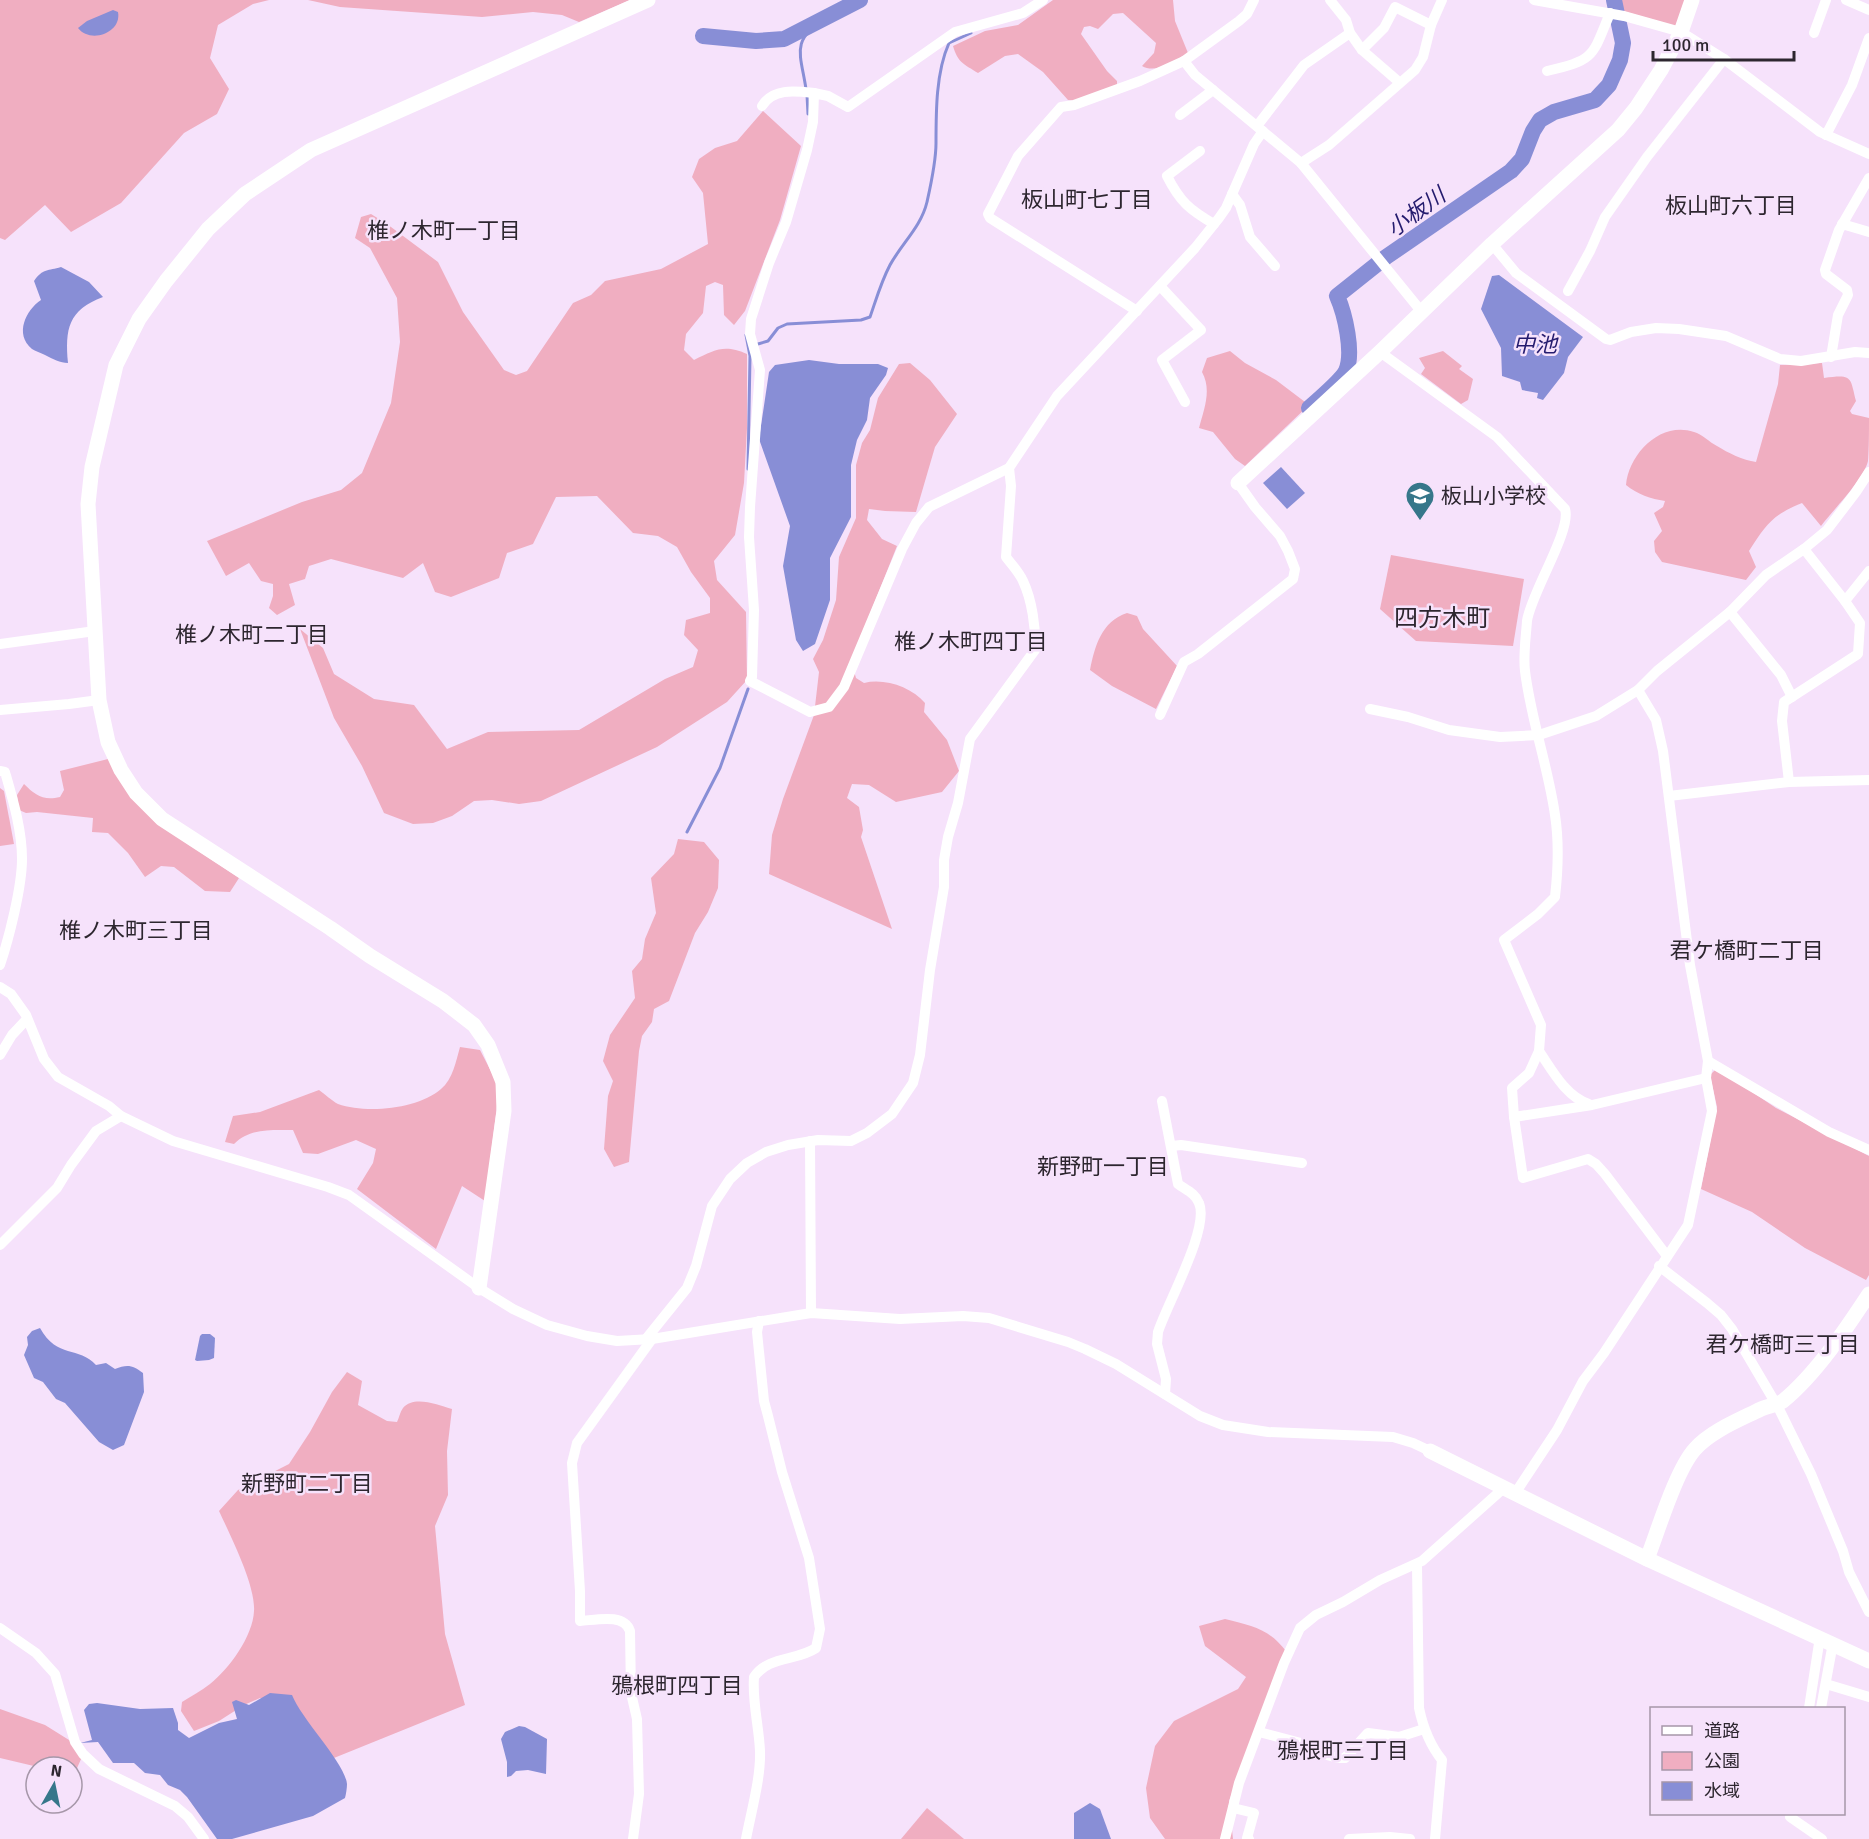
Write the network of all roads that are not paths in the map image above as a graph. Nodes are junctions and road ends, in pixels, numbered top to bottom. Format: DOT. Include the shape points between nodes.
graph roads {
  1 [pos="648,0"];
  2 [pos="1043,0"];
  3 [pos="1254,0"];
  4 [pos="1442,0"];
  5 [pos="1534,0"];
  6 [pos="1692,0"];
  7 [pos="1826,0"];
  8 [pos="1846,0"];
  9 [pos="1332,1"];
  10 [pos="1869,10"];
  11 [pos="1610,13"];
  12 [pos="1431,25"];
  13 [pos="1681,32"];
  14 [pos="1350,33"];
  15 [pos="1814,33"];
  16 [pos="1869,38"];
  17 [pos="1362,50"];
  18 [pos="1724,59"];
  19 [pos="1184,61"];
  20 [pos="1864,64"];
  21 [pos="1547,71"];
  22 [pos="1399,82"];
  23 [pos="1213,90"];
  24 [pos="814,93"];
  25 [pos="762,106"];
  26 [pos="1180,115"];
  27 [pos="1260,129"];
  28 [pos="1826,135"];
  29 [pos="1200,151"];
  30 [pos="1869,154"];
  31 [pos="1301,163"];
  32 [pos="1869,178"];
  33 [pos="1232,194"];
  34 [pos="1214,224"];
  35 [pos="1842,224"];
  36 [pos="1869,231"];
  37 [pos="1492,244"];
  38 [pos="1275,266"];
  39 [pos="1160,286"];
  40 [pos="1568,291"];
  41 [pos="1137,311"];
  42 [pos="1421,311"];
  43 [pos="1380,352"];
  44 [pos="1869,353"];
  45 [pos="1831,357"];
  46 [pos="1185,402"];
  47 [pos="1009,468"];
  48 [pos="1869,473"];
  49 [pos="1238,483"];
  50 [pos="1804,549"];
  51 [pos="1869,571"];
  52 [pos="1845,601"];
  53 [pos="1730,612"];
  54 [pos="95,631"];
  55 [pos="0,644"];
  56 [pos="1638,690"];
  57 [pos="1792,697"];
  58 [pos="99,700"];
  59 [pos="1370,709"];
  60 [pos="0,710"];
  61 [pos="1160,715"];
  62 [pos="1539,735"];
  63 [pos="0,771"];
  64 [pos="1869,780"];
  65 [pos="1789,782"];
  66 [pos="1670,796"];
  67 [pos="0,964"];
  68 [pos="0,987"];
  69 [pos="27,1019"];
  70 [pos="1539,1051"];
  71 [pos="0,1055"];
  72 [pos="1708,1060"];
  73 [pos="1706,1078"];
  74 [pos="1162,1101"];
  75 [pos="1592,1105"];
  76 [pos="121,1116"];
  77 [pos="1514,1117"];
  78 [pos="810,1141"];
  79 [pos="1172,1146"];
  80 [pos="1869,1150"];
  81 [pos="1302,1163"];
  82 [pos="0,1245"];
  83 [pos="1667,1256"];
  84 [pos="1659,1266"];
  85 [pos="479,1288"];
  86 [pos="1869,1293"];
  87 [pos="811,1313"];
  88 [pos="759,1321"];
  89 [pos="649,1339"];
  90 [pos="1165,1394"];
  91 [pos="1776,1404"];
  92 [pos="1430,1450"];
  93 [pos="1510,1490"];
  94 [pos="1647,1559"];
  95 [pos="1417,1565"];
  96 [pos="1869,1612"];
  97 [pos="0,1628"];
  98 [pos="1826,1640"];
  99 [pos="1869,1660"];
  100 [pos="1826,1684"];
  101 [pos="1869,1697"];
  102 [pos="1809,1707"];
  103 [pos="1821,1707"];
  104 [pos="1424,1729"];
  105 [pos="1259,1732"];
  106 [pos="1233,1808"];
  107 [pos="1791,1815"];
  108 [pos="204,1839"];
  109 [pos="633,1839"];
  110 [pos="746,1839"];
  111 [pos="1225,1839"];
  112 [pos="1249,1839"];
  113 [pos="1349,1839"];
  114 [pos="1410,1839"];
  115 [pos="1435,1839"];
  116 [pos="1822,1839"];
  1 -- 54 [label="street" via="311,150 245,194 208,229 139,319 116,365 96,447 88,504"];
  2 -- 24 [label="street" via="1023,13 955,32 848,107"];
  3 -- 19 [label="street" via="1239,21"];
  4 -- 12 [label="street"];
  5 -- 11 [label="street"];
  6 -- 13 [label="street"];
  7 -- 15 [label="street"];
  8 -- 10 [label="street"];
  9 -- 14 [label="street"];
  11 -- 13 [label="street"];
  11 -- 21 [label="street" via="1597,46 1588,57 1579,64"];
  12 -- 17 [label="street" via="1395,7 1384,28"];
  12 -- 22 [label="street" via="1423,57"];
  13 -- 18 [label="street"];
  13 -- 37 [label="street" via="1646,95 1618,130"];
  14 -- 17 [label="street"];
  14 -- 27 [label="street" via="1304,65"];
  16 -- 20 [label="street"];
  17 -- 22 [label="street"];
  18 -- 28 [label="street"];
  18 -- 40 [label="street" via="1605,217"];
  19 -- 23 [label="street"];
  19 -- 41 [label="street" via="1140,81 1061,107 1018,156 988,214"];
  20 -- 28 [label="street"];
  22 -- 31 [label="street" via="1329,145"];
  23 -- 26 [label="street"];
  23 -- 27 [label="street"];
  24 -- 25 [label="street" via="781,92 771,95"];
  24 -- 47 [label="street" via="807,150 750,334 760,370 749,537 754,610 750,681 810,712 829,707 844,687 916,523 929,507"];
  27 -- 31 [label="street"];
  27 -- 33 [label="street"];
  28 -- 30 [label="street"];
  29 -- 34 [label="street" via="1167,176 1185,205"];
  31 -- 42 [label="street"];
  32 -- 35 [label="street"];
  33 -- 34 [label="street"];
  33 -- 38 [label="street" via="1250,237"];
  34 -- 39 [label="street"];
  35 -- 36 [label="street"];
  35 -- 45 [label="street" via="1826,274 1848,295 1838,315"];
  37 -- 42 [label="street"];
  37 -- 45 [label="street" via="1516,273 1606,339 1656,328 1700,330 1780,358 1801,361"];
  39 -- 41 [label="street"];
  39 -- 46 [label="street" via="1201,330 1162,360"];
  41 -- 47 [label="street" via="1058,396"];
  42 -- 43 [label="street"];
  43 -- 49 [label="street"];
  43 -- 62 [label="street" via="1497,437 1565,509 1563,530 1528,619 1525,669"];
  44 -- 45 [label="street"];
  47 -- 78 [label="street" via="1006,557 1028,592 1035,650 970,739 944,860 944,887 914,1083 892,1114 851,1141"];
  48 -- 50 [label="street" via="1827,530"];
  49 -- 61 [label="street" via="1280,536 1295,569 1293,579 1184,662"];
  50 -- 52 [label="street"];
  50 -- 53 [label="street" via="1766,575"];
  51 -- 52 [label="street"];
  52 -- 57 [label="street" via="1860,623 1858,654"];
  53 -- 56 [label="street"];
  53 -- 57 [label="street" via="1782,675"];
  54 -- 55 [label="street"];
  54 -- 58 [label="street"];
  56 -- 62 [label="street" via="1596,716"];
  56 -- 66 [label="street" via="1658,728"];
  57 -- 65 [label="street" via="1784,702 1782,721"];
  58 -- 60 [label="street"];
  58 -- 85 [label="street" via="108,742 121,770 136,793 162,819 443,1001 474,1025 488,1045 504,1082 504,1111"];
  59 -- 62 [label="street" via="1449,730 1500,737"];
  62 -- 70 [label="street" via="1556,817 1555,897 1504,940 1541,1025"];
  63 -- 67 [label="street" via="5,772 15,809 22,859 20,886"];
  64 -- 65 [label="street"];
  65 -- 66 [label="street"];
  66 -- 72 [label="street" via="1690,965"];
  68 -- 69 [label="street" via="11,994"];
  69 -- 71 [label="street"];
  69 -- 76 [label="street" via="44,1059 58,1077"];
  70 -- 75 [label="street" via="1578,1100"];
  70 -- 77 [label="street" via="1529,1073 1512,1088"];
  72 -- 73 [label="street"];
  72 -- 80 [label="street" via="1828,1132"];
  73 -- 75 [label="street"];
  73 -- 83 [label="street" via="1712,1111 1688,1225"];
  74 -- 79 [label="street"];
  75 -- 77 [label="street"];
  76 -- 82 [label="street" via="96,1131 57,1188"];
  76 -- 85 [label="street" via="173,1141 349,1195"];
  77 -- 83 [label="street" via="1523,1178 1588,1159 1605,1174"];
  78 -- 87 [label="street"];
  78 -- 89 [label="street" via="766,1152 730,1179 712,1206 687,1288"];
  79 -- 81 [label="street"];
  79 -- 90 [label="street" via="1178,1184 1194,1196 1201,1217 1158,1332 1156,1344 1166,1379"];
  83 -- 84 [label="street"];
  84 -- 91 [label="street" via="1721,1315"];
  84 -- 93 [label="street" via="1582,1381 1557,1430"];
  85 -- 89 [label="street" via="547,1326 617,1341"];
  86 -- 91 [label="street" via="1809,1374"];
  87 -- 88 [label="street"];
  87 -- 90 [label="street" via="900,1319 989,1318 1068,1342 1116,1364"];
  88 -- 89 [label="street"];
  88 -- 110 [label="street" via="764,1401 809,1558 820,1629 816,1648 765,1666 754,1677 760,1754"];
  89 -- 109 [label="street" via="577,1443 572,1463 580,1621 621,1620 630,1631 631,1693 638,1719 639,1794"];
  90 -- 92 [label="street" via="1200,1416 1236,1428 1393,1437"];
  91 -- 94 [label="street" via="1708,1438 1694,1450 1679,1475"];
  91 -- 96 [label="street" via="1811,1474"];
  92 -- 93 [label="street"];
  93 -- 94 [label="street"];
  93 -- 95 [label="street"];
  94 -- 98 [label="street"];
  95 -- 104 [label="street" via="1419,1708"];
  95 -- 105 [label="street" via="1380,1580 1300,1628"];
  97 -- 108 [label="street" via="36,1653 55,1674 75,1742 83,1754 99,1769 175,1806 188,1816"];
  98 -- 99 [label="street"];
  98 -- 100 [label="street"];
  98 -- 102 [label="street"];
  100 -- 101 [label="street"];
  100 -- 103 [label="street"];
  104 -- 105 [label="street" via="1399,1737 1368,1733 1345,1758 1312,1752 1301,1743"];
  104 -- 115 [label="street" via="1442,1760"];
  105 -- 106 [label="street"];
  106 -- 111 [label="street"];
  106 -- 112 [label="street" via="1254,1813"];
  107 -- 116 [label="street"];
  113 -- 114 [label="street"];
}
